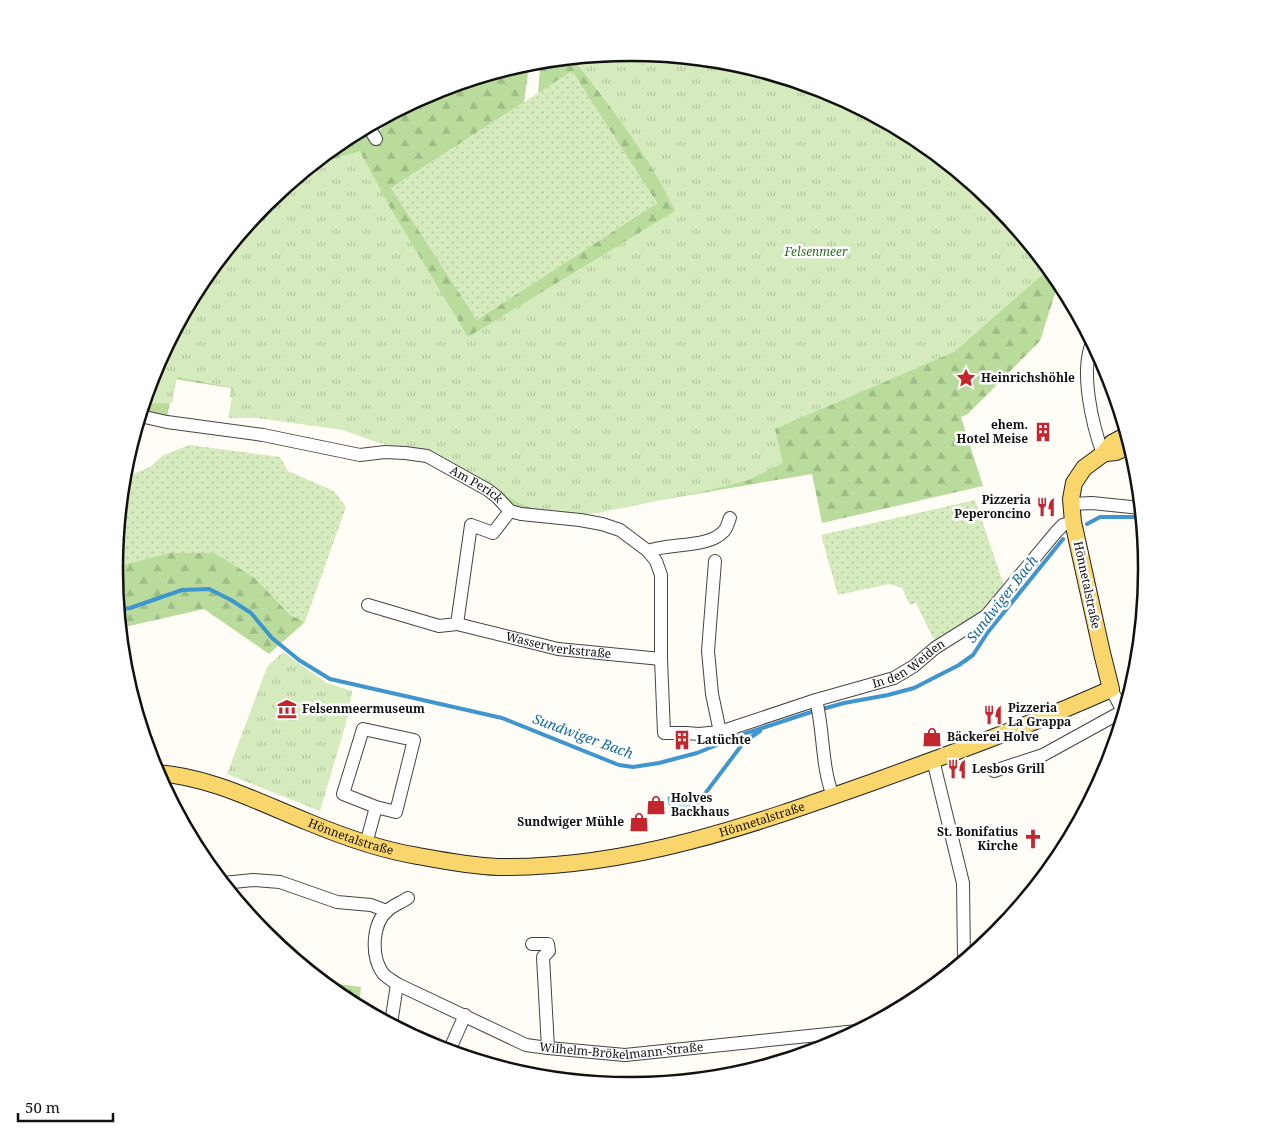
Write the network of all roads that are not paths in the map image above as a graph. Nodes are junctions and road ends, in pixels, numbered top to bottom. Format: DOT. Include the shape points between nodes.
graph roads {
  1 [pos="372,132"];
  2 [pos="376,139"];
  3 [pos="1089,352"];
  4 [pos="146,417"];
  5 [pos="1121,438"];
  6 [pos="1123,449"];
  7 [pos="1103,454"];
  8 [pos="1071,504"];
  9 [pos="1134,507"];
  10 [pos="510,511"];
  11 [pos="730,518"];
  12 [pos="1074,522"];
  13 [pos="648,551"];
  14 [pos="715,561"];
  15 [pos="368,605"];
  16 [pos="457,624"];
  17 [pos="661,659"];
  18 [pos="1111,689"];
  19 [pos="816,702"];
  20 [pos="1119,705"];
  21 [pos="1116,716"];
  22 [pos="720,732"];
  23 [pos="664,733"];
  24 [pos="933,760"];
  25 [pos="994,771"];
  26 [pos="166,774"];
  27 [pos="833,796"];
  28 [pos="376,807"];
  29 [pos="366,844"];
  30 [pos="231,882"];
  31 [pos="408,898"];
  32 [pos="387,911"];
  33 [pos="532,944"];
  34 [pos="964,952"];
  35 [pos="397,984"];
  36 [pos="465,1016"];
  37 [pos="392,1017"];
  38 [pos="835,1033"];
  39 [pos="452,1044"];
  40 [pos="548,1048"];
  1 -- 2 [label="street"];
  3 -- 7 [label="street" via="1087,377 1096,436"];
  4 -- 10 [label="street, Am Perick" via="263,435 360,455 395,452 427,456 488,490"];
  5 -- 7 [label="main road, Hönnetalstraße"];
  6 -- 7 [label="main road, Hönnetalstraße"];
  7 -- 8 [label="main road, Hönnetalstraße" via="1078,475"];
  8 -- 9 [label="street"];
  8 -- 12 [label="main road, Hönnetalstraße"];
  10 -- 13 [label="street, Am Perick" via="602,524 620,530"];
  10 -- 16 [label="street" via="494,533 471,525"];
  11 -- 13 [label="street" via="724,531 714,539"];
  12 -- 18 [label="main road, Hönnetalstraße"];
  12 -- 19 [label="street, In den Weiden" via="1057,531 986,616 894,678"];
  13 -- 17 [label="street, Am Perick" via="656,561 660,575"];
  14 -- 22 [label="street" via="708,651"];
  15 -- 16 [label="street, Wasserwerkstraße" via="439,626"];
  16 -- 17 [label="street, Wasserwerkstraße" via="558,649"];
  17 -- 23 [label="street, Am Perick"];
  18 -- 20 [label="street"];
  18 -- 24 [label="main road, Hönnetalstraße"];
  19 -- 22 [label="street, In den Weiden"];
  19 -- 27 [label="street"];
  21 -- 25 [label="street" via="1043,754"];
  22 -- 23 [label="street, In den Weiden"];
  24 -- 27 [label="main road, Hönnetalstraße"];
  24 -- 34 [label="street" via="963,883"];
  26 -- 29 [label="main road, Hönnetalstraße" via="226,788"];
  27 -- 29 [label="main road, Hönnetalstraße" via="758,822 674,845 604,860 549,866 465,864"];
  28 -- 28 [label="street" via="396,812 414,740 363,729 343,794"];
  28 -- 29 [label="street"];
  30 -- 32 [label="street" via="280,882 337,902 371,905"];
  31 -- 32 [label="street"];
  32 -- 35 [label="street, Wilhelm-Brökelmann-Straße" via="378,924 375,937 377,961 383,973"];
  33 -- 40 [label="street" via="548,944 549,951 544,957"];
  35 -- 36 [label="street, Wilhelm-Brökelmann-Straße"];
  35 -- 37 [label="street"];
  36 -- 39 [label="street"];
  36 -- 40 [label="street, Wilhelm-Brökelmann-Straße" via="526,1045"];
  38 -- 40 [label="street, Wilhelm-Brökelmann-Straße" via="625,1055"];
}
